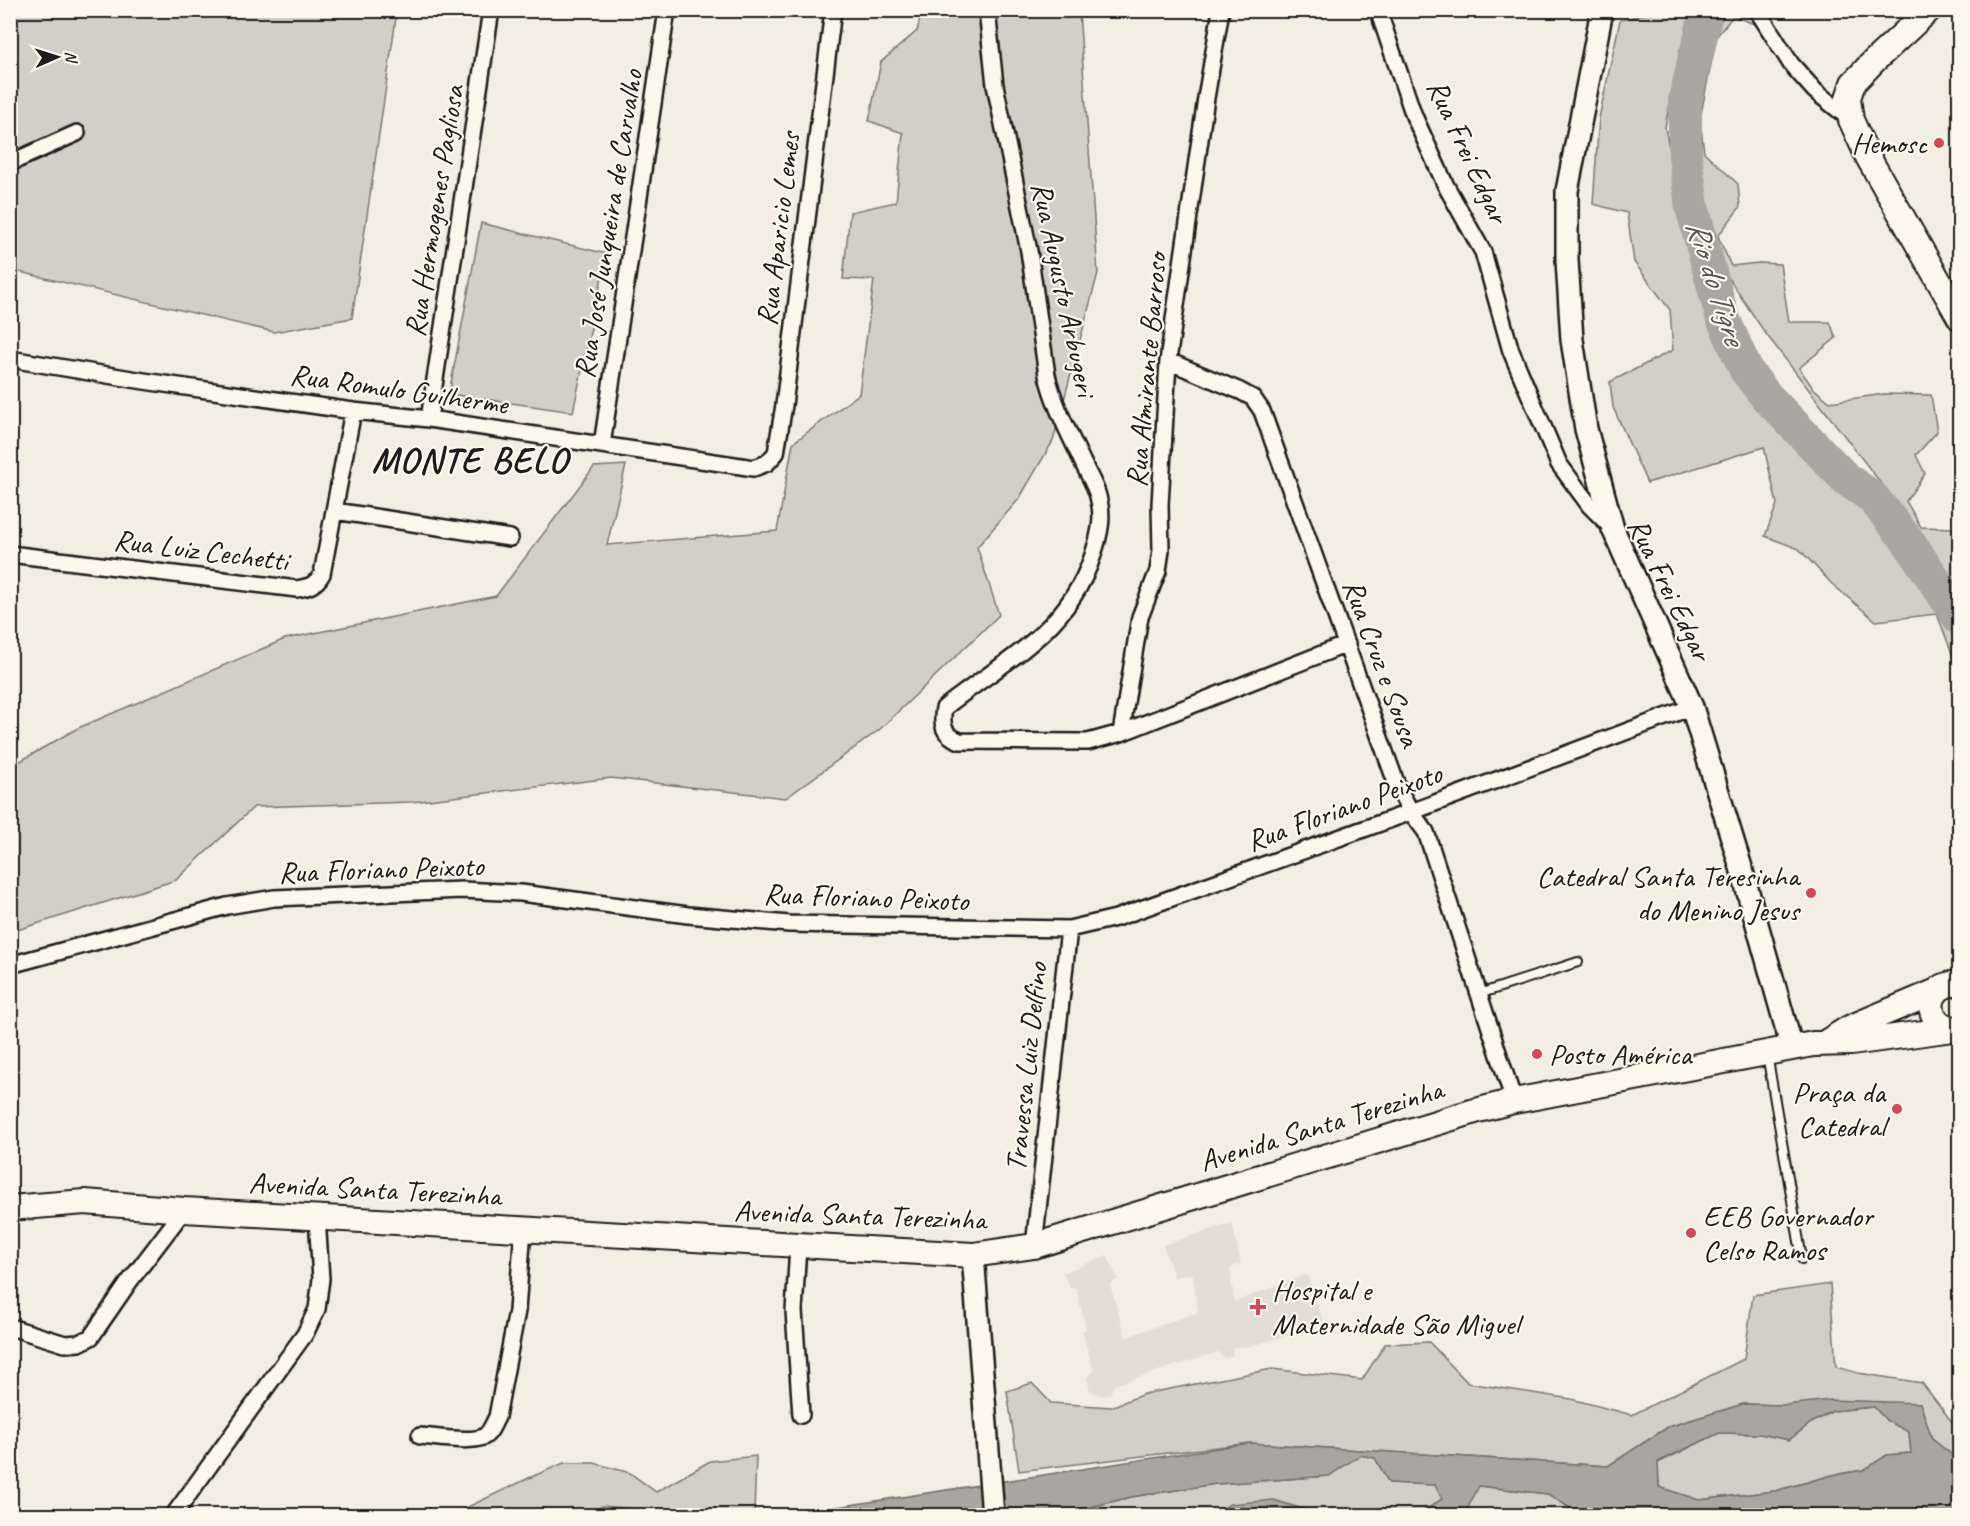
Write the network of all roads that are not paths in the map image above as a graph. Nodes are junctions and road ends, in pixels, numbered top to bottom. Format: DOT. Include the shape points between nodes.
graph roads {
  1 [pos="491,10"];
  2 [pos="667,10"];
  3 [pos="832,10"];
  4 [pos="987,10"];
  5 [pos="1221,10"];
  6 [pos="1378,10"];
  7 [pos="1602,10"];
  8 [pos="1757,10"];
  9 [pos="1929,10"];
  10 [pos="1851,120"];
  11 [pos="78,133"];
  12 [pos="10,163"];
  13 [pos="1959,318"];
  14 [pos="10,359"];
  15 [pos="1168,361"];
  16 [pos="353,411"];
  17 [pos="429,419"];
  18 [pos="602,445"];
  19 [pos="776,453"];
  20 [pos="335,511"];
  21 [pos="1613,529"];
  22 [pos="510,538"];
  23 [pos="10,554"];
  24 [pos="1347,644"];
  25 [pos="1692,707"];
  26 [pos="1121,733"];
  27 [pos="1411,812"];
  28 [pos="1069,929"];
  29 [pos="1578,962"];
  30 [pos="10,965"];
  31 [pos="1952,981"];
  32 [pos="1479,994"];
  33 [pos="1957,1029"];
  34 [pos="1825,1043"];
  35 [pos="1792,1048"];
  36 [pos="1767,1053"];
  37 [pos="1514,1101"];
  38 [pos="10,1208"];
  39 [pos="184,1210"];
  40 [pos="316,1217"];
  41 [pos="523,1228"];
  42 [pos="798,1246"];
  43 [pos="1034,1246"];
  44 [pos="973,1255"];
  45 [pos="1802,1259"];
  46 [pos="10,1327"];
  47 [pos="801,1415"];
  48 [pos="420,1436"];
  49 [pos="173,1515"];
  50 [pos="993,1515"];
  1 -- 17 [label="street, Rua Hermogenes Pagliosa"];
  2 -- 18 [label="street, Rua José Junqueira de Carvalho"];
  3 -- 19 [label="street, Rua Aparicio Lemes"];
  4 -- 26 [label="street, Rua Augusto Arbugeri" via="994,85 1029,251 1047,375 1102,512 1091,561 1061,615 1030,644 944,708 942,720 950,738 960,741 1088,742"];
  5 -- 15 [label="street, Rua Almirante Barroso"];
  6 -- 21 [label="street, Rua Frei Edgar" via="1414,116 1446,186 1483,252 1512,351 1559,464"];
  7 -- 21 [label="street" via="1567,191 1567,260 1572,340 1586,429"];
  8 -- 10 [label="street" via="1791,64 1815,91"];
  9 -- 10 [label="main road" via="1853,83 1848,98"];
  10 -- 13 [label="main road"];
  11 -- 12 [label="street"];
  14 -- 16 [label="street, Rua Romulo Guilherme"];
  15 -- 24 [label="street, Rua Cruz e Sousa" via="1240,391 1253,398 1263,411"];
  15 -- 26 [label="street, Rua Almirante Barroso" via="1161,550 1158,571 1140,616"];
  16 -- 17 [label="street, Rua Romulo Guilherme"];
  16 -- 20 [label="street, Rua Luiz Cechetti"];
  17 -- 18 [label="street, Rua Romulo Guilherme"];
  18 -- 19 [label="street, Rua Romulo Guilherme" via="754,468 767,463"];
  20 -- 22 [label="street"];
  20 -- 23 [label="street, Rua Luiz Cechetti" via="322,574 317,583 297,589"];
  21 -- 25 [label="street, Rua Frei Edgar"];
  24 -- 26 [label="street, Rua Augusto Arbugeri"];
  24 -- 27 [label="street, Rua Cruz e Sousa" via="1398,788"];
  25 -- 27 [label="street, Rua Floriano Peixoto"];
  25 -- 35 [label="street, Rua Frei Edgar"];
  27 -- 28 [label="street, Rua Floriano Peixoto" via="1116,918"];
  27 -- 32 [label="street, Rua Cruz e Sousa" via="1426,832"];
  28 -- 30 [label="street, Rua Floriano Peixoto" via="789,924 521,893 462,890 274,898 227,906"];
  28 -- 43 [label="street, Travessa Luiz Delfino"];
  29 -- 32 [label="lane"];
  31 -- 33 [label="main road" via="1933,997 1932,1012 1940,1025"];
  31 -- 34 [label="main road, Avenida Santa Terezinha"];
  32 -- 37 [label="street, Rua Cruz e Sousa"];
  33 -- 34 [label="main road, Avenida Santa Terezinha"];
  34 -- 35 [label="main road, Avenida Santa Terezinha"];
  35 -- 36 [label="main road, Avenida Santa Terezinha"];
  36 -- 37 [label="main road, Avenida Santa Terezinha"];
  36 -- 45 [label="lane"];
  37 -- 43 [label="main road, Avenida Santa Terezinha"];
  38 -- 39 [label="main road, Avenida Santa Terezinha" via="85,1202"];
  39 -- 40 [label="main road, Avenida Santa Terezinha"];
  39 -- 46 [label="street" via="91,1337 65,1344"];
  40 -- 41 [label="main road, Avenida Santa Terezinha"];
  40 -- 49 [label="street" via="321,1279 317,1309 305,1334"];
  41 -- 42 [label="main road, Avenida Santa Terezinha"];
  41 -- 48 [label="street" via="517,1311 497,1417 484,1437"];
  42 -- 44 [label="main road, Avenida Santa Terezinha"];
  42 -- 47 [label="street" via="794,1311"];
  43 -- 44 [label="main road, Avenida Santa Terezinha"];
  44 -- 50 [label="street"];
}
